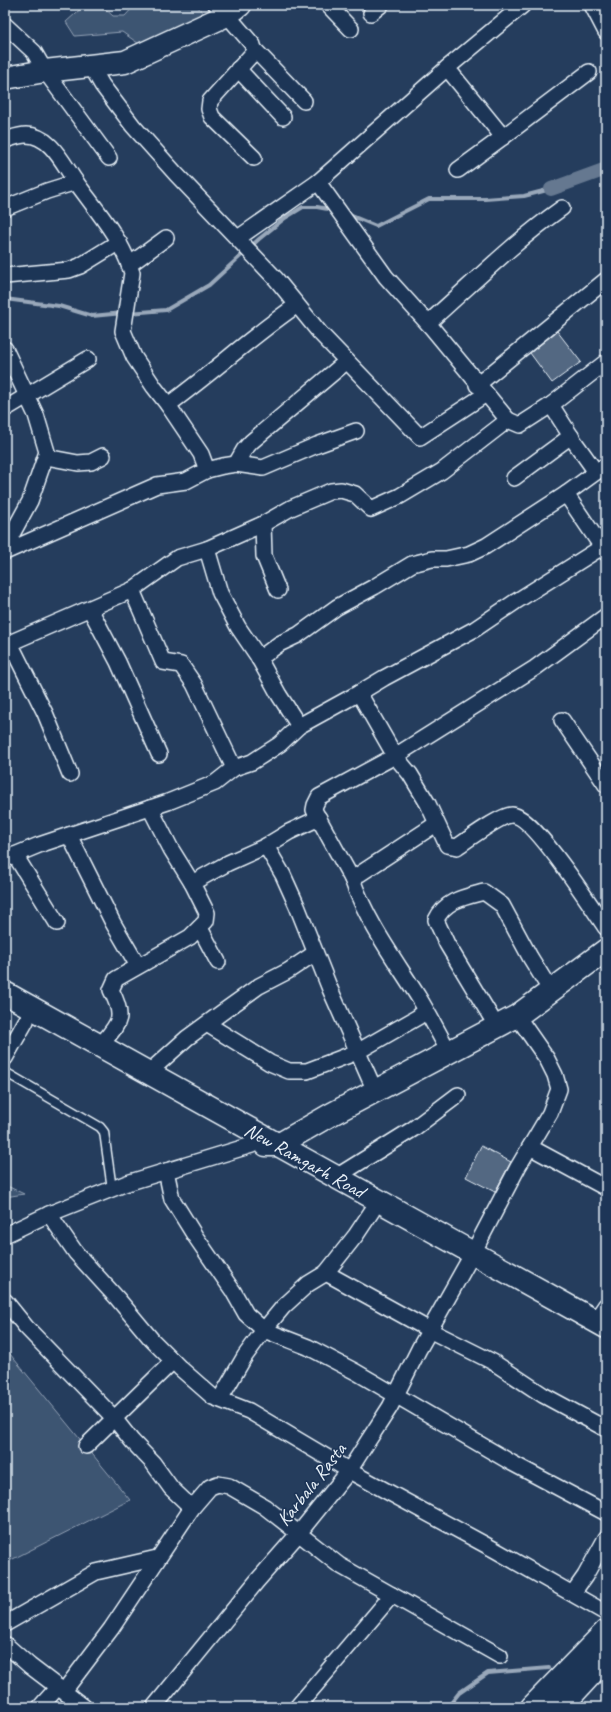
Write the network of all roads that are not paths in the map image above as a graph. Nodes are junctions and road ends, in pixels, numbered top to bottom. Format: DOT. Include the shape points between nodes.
graph roads {
  1 [pos="328,5"];
  2 [pos="523,5"];
  3 [pos="592,5"];
  4 [pos="226,10"];
  5 [pos="7,29"];
  6 [pos="351,29"];
  7 [pos="606,32"];
  8 [pos="254,48"];
  9 [pos="91,66"];
  10 [pos="447,68"];
  11 [pos="238,69"];
  12 [pos="45,71"];
  13 [pos="589,72"];
  14 [pos="5,78"];
  15 [pos="304,101"];
  16 [pos="283,117"];
  17 [pos="503,137"];
  18 [pos="5,140"];
  19 [pos="109,158"];
  20 [pos="254,158"];
  21 [pos="458,170"];
  22 [pos="76,182"];
  23 [pos="318,182"];
  24 [pos="5,208"];
  25 [pos="562,208"];
  26 [pos="166,238"];
  27 [pos="119,242"];
  28 [pos="244,245"];
  29 [pos="129,265"];
  30 [pos="5,276"];
  31 [pos="606,280"];
  32 [pos="297,305"];
  33 [pos="428,323"];
  34 [pos="5,349"];
  35 [pos="88,359"];
  36 [pos="347,361"];
  37 [pos="606,362"];
  38 [pos="481,389"];
  39 [pos="27,396"];
  40 [pos="168,404"];
  41 [pos="552,405"];
  42 [pos="5,409"];
  43 [pos="508,420"];
  44 [pos="356,432"];
  45 [pos="571,436"];
  46 [pos="103,456"];
  47 [pos="46,457"];
  48 [pos="236,464"];
  49 [pos="601,469"];
  50 [pos="208,470"];
  51 [pos="514,478"];
  52 [pos="566,494"];
  53 [pos="263,524"];
  54 [pos="5,547"];
  55 [pos="207,549"];
  56 [pos="604,550"];
  57 [pos="5,552"];
  58 [pos="132,590"];
  59 [pos="278,590"];
  60 [pos="90,609"];
  61 [pos="606,616"];
  62 [pos="8,644"];
  63 [pos="259,659"];
  64 [pos="359,693"];
  65 [pos="562,720"];
  66 [pos="299,726"];
  67 [pos="159,754"];
  68 [pos="395,756"];
  69 [pos="234,768"];
  70 [pos="70,774"];
  71 [pos="606,785"];
  72 [pos="150,808"];
  73 [pos="319,818"];
  74 [pos="436,824"];
  75 [pos="69,835"];
  76 [pos="266,846"];
  77 [pos="10,857"];
  78 [pos="352,879"];
  79 [pos="192,883"];
  80 [pos="57,923"];
  81 [pos="200,928"];
  82 [pos="606,928"];
  83 [pos="606,950"];
  84 [pos="315,952"];
  85 [pos="218,962"];
  86 [pos="138,966"];
  87 [pos="551,990"];
  88 [pos="5,993"];
  89 [pos="5,1009"];
  90 [pos="425,1009"];
  91 [pos="517,1016"];
  92 [pos="26,1021"];
  93 [pos="207,1024"];
  94 [pos="497,1027"];
  95 [pos="100,1046"];
  96 [pos="357,1052"];
  97 [pos="449,1052"];
  98 [pos="5,1058"];
  99 [pos="5,1072"];
  100 [pos="148,1073"];
  101 [pos="375,1091"];
  102 [pos="458,1095"];
  103 [pos="252,1145"];
  104 [pos="278,1145"];
  105 [pos="530,1147"];
  106 [pos="166,1171"];
  107 [pos="336,1177"];
  108 [pos="606,1188"];
  109 [pos="112,1189"];
  110 [pos="372,1211"];
  111 [pos="49,1214"];
  112 [pos="5,1235"];
  113 [pos="470,1258"];
  114 [pos="326,1273"];
  115 [pos="5,1301"];
  116 [pos="602,1318"];
  117 [pos="264,1330"];
  118 [pos="430,1330"];
  119 [pos="606,1341"];
  120 [pos="173,1361"];
  121 [pos="395,1396"];
  122 [pos="220,1399"];
  123 [pos="114,1418"];
  124 [pos="606,1429"];
  125 [pos="86,1446"];
  126 [pos="348,1471"];
  127 [pos="192,1508"];
  128 [pos="606,1513"];
  129 [pos="299,1533"];
  130 [pos="606,1538"];
  131 [pos="157,1558"];
  132 [pos="573,1593"];
  133 [pos="392,1595"];
  134 [pos="606,1613"];
  135 [pos="5,1624"];
  136 [pos="606,1631"];
  137 [pos="5,1644"];
  138 [pos="500,1656"];
  139 [pos="606,1658"];
  140 [pos="61,1689"];
  141 [pos="40,1707"];
  142 [pos="84,1707"];
  143 [pos="154,1707"];
  144 [pos="297,1707"];
  145 [pos="532,1707"];
  146 [pos="561,1707"];
  1 -- 6 [label="street"];
  2 -- 10 [label="street"];
  3 -- 7 [label="street"];
  4 -- 8 [label="street"];
  4 -- 9 [label="street" via="125,62"];
  5 -- 12 [label="street" via="34,52"];
  8 -- 11 [label="street" via="252,56"];
  8 -- 15 [label="street"];
  9 -- 12 [label="street"];
  9 -- 28 [label="street" via="133,126"];
  10 -- 17 [label="street"];
  10 -- 23 [label="street"];
  11 -- 16 [label="street"];
  11 -- 20 [label="street" via="210,101 209,109 212,117"];
  12 -- 14 [label="street"];
  12 -- 19 [label="street"];
  13 -- 17 [label="street"];
  17 -- 21 [label="street"];
  18 -- 22 [label="street" via="24,135 41,137 50,144"];
  22 -- 24 [label="street"];
  22 -- 27 [label="street"];
  23 -- 28 [label="street"];
  23 -- 33 [label="street" via="386,277"];
  25 -- 33 [label="street" via="503,254"];
  26 -- 29 [label="street"];
  27 -- 29 [label="street"];
  27 -- 30 [label="street" via="69,270"];
  28 -- 32 [label="street"];
  29 -- 40 [label="street" via="132,272 123,331 134,358"];
  31 -- 38 [label="street"];
  32 -- 36 [label="street"];
  32 -- 40 [label="street"];
  33 -- 38 [label="street"];
  34 -- 39 [label="street"];
  35 -- 39 [label="street"];
  36 -- 38 [label="street" via="420,437"];
  36 -- 48 [label="street" via="251,442"];
  37 -- 41 [label="street"];
  38 -- 43 [label="street"];
  39 -- 42 [label="street"];
  39 -- 47 [label="street" via="48,452"];
  40 -- 50 [label="street" via="201,454"];
  41 -- 43 [label="street" via="520,425"];
  41 -- 45 [label="street"];
  43 -- 53 [label="street" via="442,471 400,496 371,509 355,494 341,490 331,491 291,508"];
  44 -- 48 [label="street" via="263,468"];
  45 -- 49 [label="street"];
  45 -- 51 [label="street"];
  46 -- 47 [label="street" via="91,462 78,463"];
  47 -- 54 [label="street" via="30,501"];
  48 -- 50 [label="street"];
  49 -- 52 [label="street"];
  50 -- 57 [label="street" via="186,481 157,485"];
  52 -- 56 [label="street"];
  52 -- 63 [label="street" via="486,546 469,554 412,564 337,607"];
  53 -- 55 [label="street"];
  53 -- 59 [label="street" via="264,556"];
  55 -- 58 [label="street" via="177,558"];
  55 -- 63 [label="street" via="220,593"];
  56 -- 64 [label="street" via="535,589 475,629"];
  58 -- 60 [label="street"];
  58 -- 69 [label="street" via="163,662 181,665 194,684"];
  60 -- 62 [label="street"];
  60 -- 67 [label="street" via="118,662"];
  61 -- 68 [label="street" via="535,668"];
  62 -- 70 [label="street" via="45,713"];
  63 -- 66 [label="street" via="278,695"];
  64 -- 66 [label="street"];
  64 -- 68 [label="street"];
  65 -- 71 [label="street"];
  66 -- 69 [label="street" via="280,744 258,759"];
  68 -- 73 [label="street" via="319,797 314,810"];
  68 -- 74 [label="street" via="414,780"];
  69 -- 72 [label="street" via="215,783"];
  72 -- 75 [label="street"];
  72 -- 79 [label="street"];
  73 -- 76 [label="street"];
  73 -- 78 [label="street"];
  74 -- 78 [label="street"];
  74 -- 82 [label="street" via="447,845 457,846 501,818 512,815 519,817 554,854"];
  75 -- 77 [label="street"];
  75 -- 86 [label="street" via="113,923"];
  76 -- 79 [label="street"];
  76 -- 84 [label="street" via="286,881"];
  77 -- 80 [label="street"];
  78 -- 90 [label="street" via="364,909"];
  79 -- 81 [label="street" via="207,913 206,921"];
  81 -- 85 [label="street"];
  81 -- 86 [label="street" via="190,937"];
  83 -- 87 [label="street"];
  84 -- 93 [label="street" via="288,971 259,986"];
  84 -- 96 [label="street"];
  86 -- 95 [label="street" via="113,983 111,990 119,1006 120,1018 117,1026"];
  87 -- 91 [label="street"];
  87 -- 94 [label="street" via="502,905 484,892 459,898 440,910 436,920 447,944"];
  88 -- 95 [label="street, New Ramgarh Road"];
  89 -- 92 [label="street, New Ramgarh Road"];
  90 -- 96 [label="street" via="418,1017"];
  90 -- 97 [label="street"];
  91 -- 94 [label="street"];
  91 -- 105 [label="street, Karbala Rasta" via="547,1059 559,1089 550,1113"];
  92 -- 98 [label="street"];
  92 -- 103 [label="street, New Ramgarh Road"];
  93 -- 96 [label="street" via="289,1071 307,1071"];
  93 -- 100 [label="street" via="187,1038"];
  94 -- 97 [label="street"];
  95 -- 100 [label="street, New Ramgarh Road"];
  96 -- 101 [label="street"];
  97 -- 101 [label="street"];
  99 -- 109 [label="lane" via="100,1127 104,1132"];
  100 -- 104 [label="street, New Ramgarh Road"];
  101 -- 104 [label="street"];
  102 -- 107 [label="street" via="413,1129"];
  103 -- 104 [label="street"];
  103 -- 106 [label="street"];
  103 -- 110 [label="street, New Ramgarh Road"];
  104 -- 107 [label="street, New Ramgarh Road"];
  105 -- 108 [label="street"];
  105 -- 113 [label="street, Karbala Rasta"];
  106 -- 109 [label="street"];
  106 -- 117 [label="street" via="172,1198 195,1236 246,1314"];
  107 -- 113 [label="street, New Ramgarh Road"];
  109 -- 111 [label="street"];
  110 -- 113 [label="street, New Ramgarh Road"];
  110 -- 114 [label="street"];
  111 -- 112 [label="street"];
  111 -- 120 [label="street" via="76,1253"];
  113 -- 116 [label="street, New Ramgarh Road"];
  113 -- 118 [label="street, Karbala Rasta"];
  113 -- 119 [label="street, New Ramgarh Road"];
  114 -- 117 [label="street" via="308,1284 283,1307"];
  114 -- 118 [label="street"];
  115 -- 123 [label="street" via="26,1327"];
  117 -- 121 [label="street" via="308,1347"];
  117 -- 122 [label="street" via="245,1356"];
  118 -- 121 [label="street, Karbala Rasta"];
  118 -- 124 [label="street" via="492,1362 543,1395"];
  120 -- 122 [label="street" via="213,1397"];
  120 -- 123 [label="street"];
  121 -- 126 [label="street, Karbala Rasta"];
  121 -- 128 [label="street"];
  122 -- 126 [label="street" via="249,1411"];
  123 -- 125 [label="street"];
  123 -- 127 [label="street" via="171,1488"];
  126 -- 129 [label="street, Karbala Rasta"];
  126 -- 132 [label="street"];
  127 -- 129 [label="street" via="210,1487 218,1484 230,1486 265,1507"];
  127 -- 131 [label="street"];
  129 -- 133 [label="street" via="339,1565"];
  129 -- 143 [label="street, Karbala Rasta"];
  130 -- 132 [label="street"];
  131 -- 135 [label="street" via="96,1572"];
  131 -- 140 [label="street" via="111,1628"];
  132 -- 134 [label="street"];
  133 -- 138 [label="street"];
  133 -- 144 [label="street"];
  136 -- 145 [label="street"];
  137 -- 140 [label="street"];
  139 -- 146 [label="street"];
  140 -- 141 [label="street"];
  140 -- 142 [label="street"];
}
